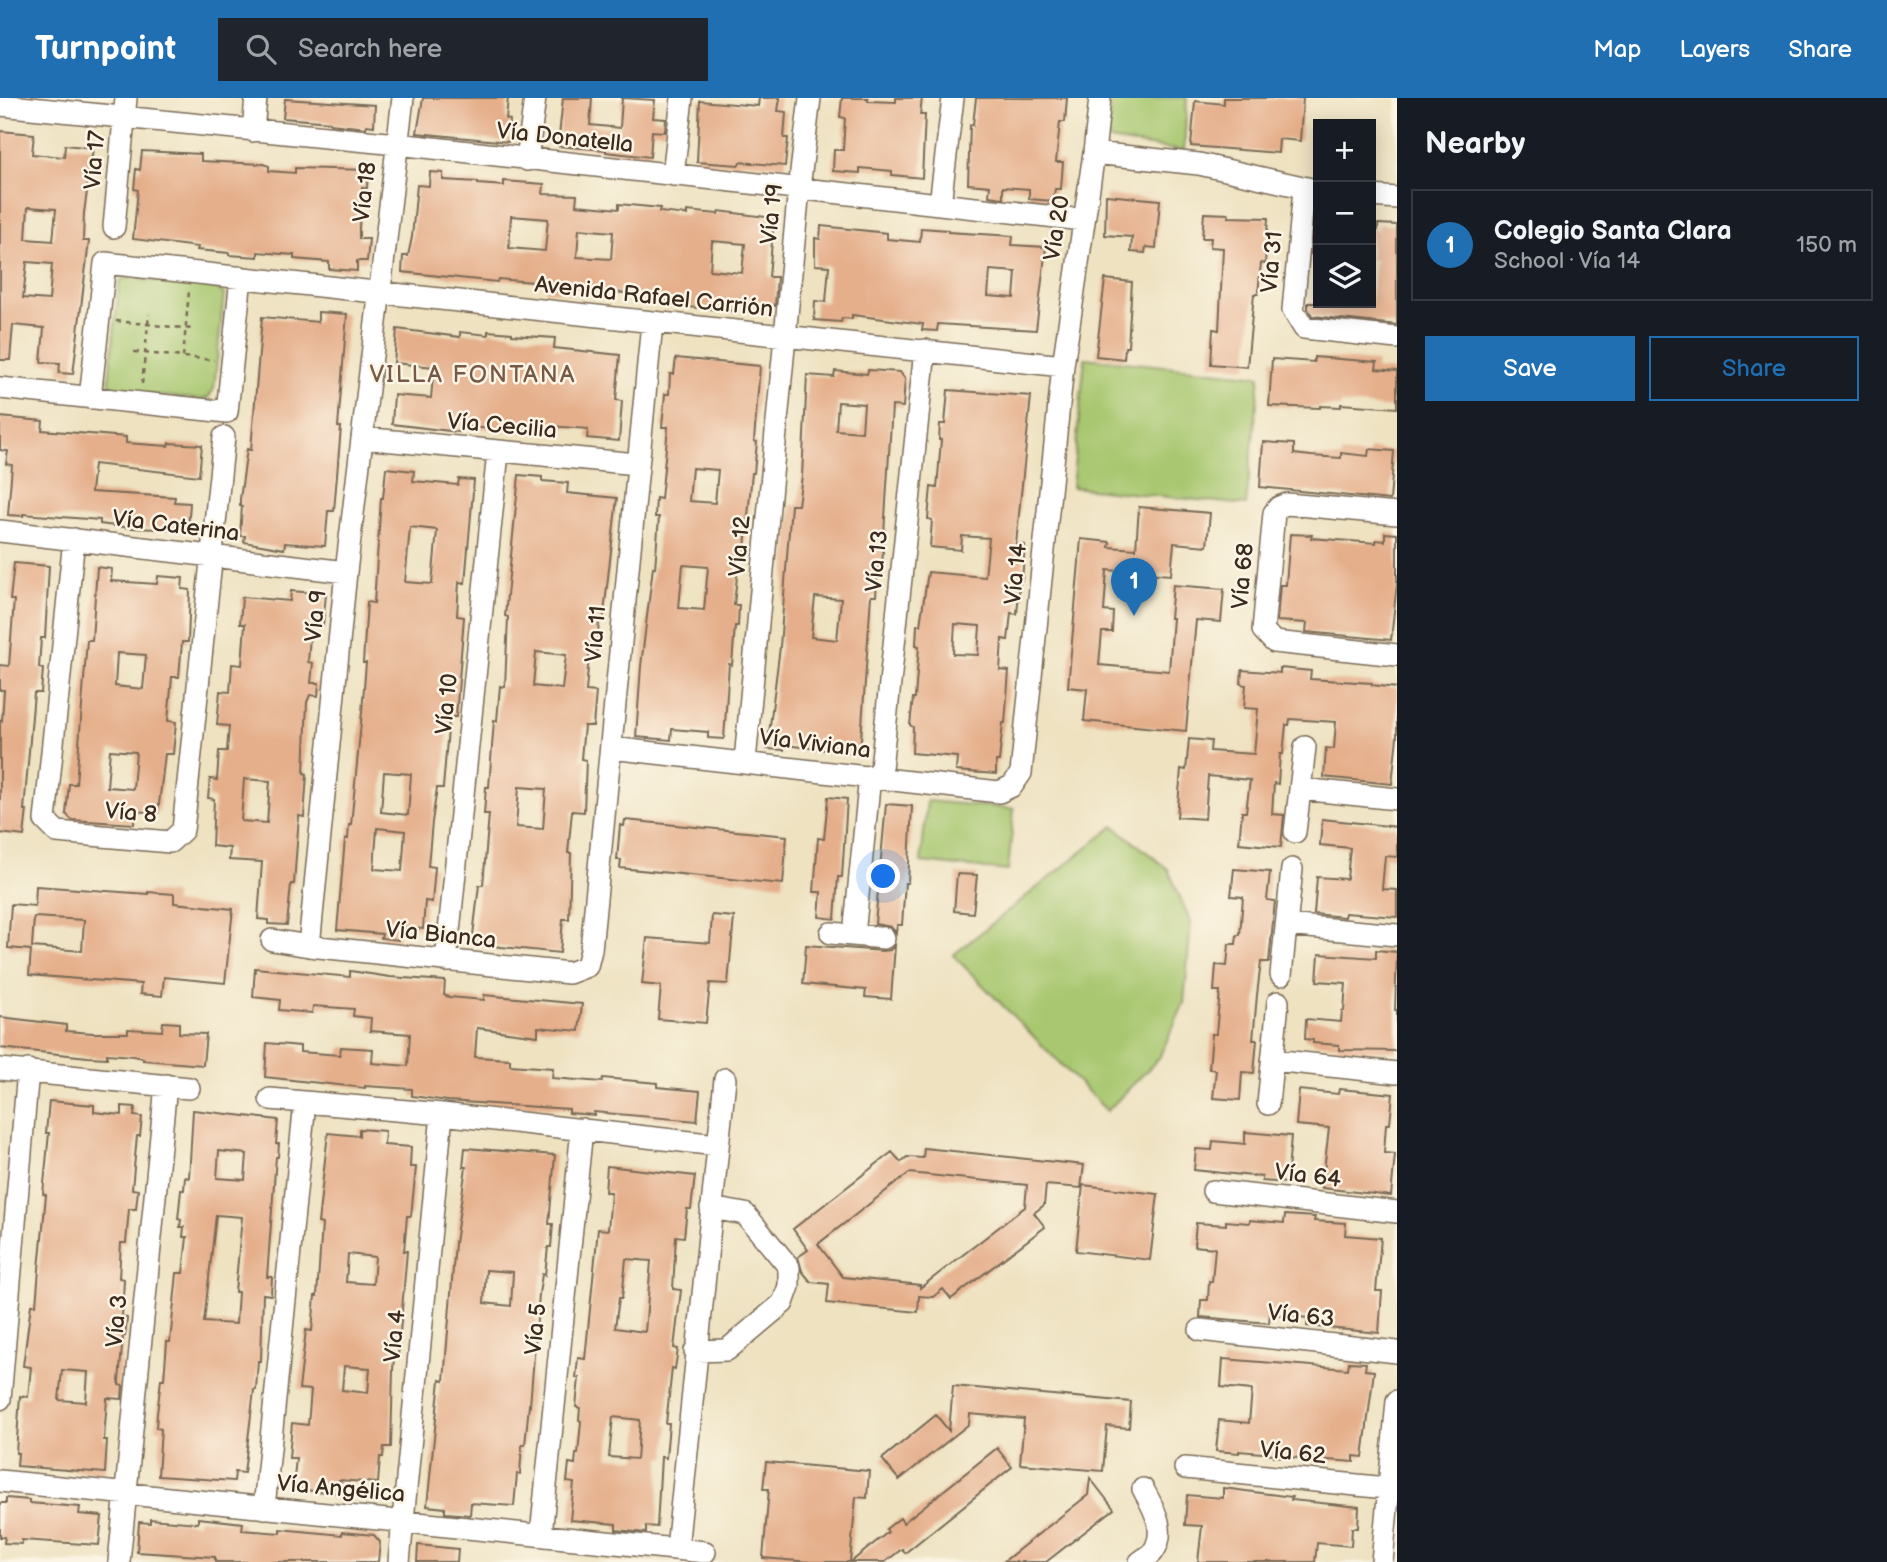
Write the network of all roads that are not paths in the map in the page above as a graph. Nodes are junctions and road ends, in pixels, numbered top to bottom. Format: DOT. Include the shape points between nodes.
graph roads {
  1 [pos="256,98"];
  2 [pos="403,98"];
  3 [pos="535,98"];
  4 [pos="682,98"];
  5 [pos="810,98"];
  6 [pos="953,98"];
  7 [pos="1100,98"];
  8 [pos="0,105"];
  9 [pos="125,108"];
  10 [pos="253,131"];
  11 [pos="397,144"];
  12 [pos="1094,153"];
  13 [pos="527,160"];
  14 [pos="673,175"];
  15 [pos="799,188"];
  16 [pos="1311,189"];
  17 [pos="1376,196"];
  18 [pos="1397,198"];
  19 [pos="940,204"];
  20 [pos="1083,220"];
  21 [pos="114,227"];
  22 [pos="241,277"];
  23 [pos="378,293"];
  24 [pos="652,323"];
  25 [pos="785,335"];
  26 [pos="1397,338"];
  27 [pos="925,350"];
  28 [pos="1062,366"];
  29 [pos="0,388"];
  30 [pos="90,398"];
  31 [pos="224,438"];
  32 [pos="362,438"];
  33 [pos="498,452"];
  34 [pos="637,464"];
  35 [pos="1397,514"];
  36 [pos="0,531"];
  37 [pos="74,539"];
  38 [pos="212,555"];
  39 [pos="346,572"];
  40 [pos="1397,655"];
  41 [pos="1305,747"];
  42 [pos="611,748"];
  43 [pos="745,761"];
  44 [pos="875,777"];
  45 [pos="1012,786"];
  46 [pos="1301,789"];
  47 [pos="1397,799"];
  48 [pos="1296,832"];
  49 [pos="1292,869"];
  50 [pos="1286,925"];
  51 [pos="831,933"];
  52 [pos="854,935"];
  53 [pos="1397,935"];
  54 [pos="884,938"];
  55 [pos="272,940"];
  56 [pos="309,946"];
  57 [pos="591,950"];
  58 [pos="446,961"];
  59 [pos="1281,975"];
  60 [pos="1278,1002"];
  61 [pos="1272,1060"];
  62 [pos="0,1069"];
  63 [pos="28,1070"];
  64 [pos="1397,1073"];
  65 [pos="725,1079"];
  66 [pos="166,1085"];
  67 [pos="189,1088"];
  68 [pos="270,1099"];
  69 [pos="305,1102"];
  70 [pos="1268,1104"];
  71 [pos="442,1114"];
  72 [pos="582,1129"];
  73 [pos="717,1145"];
  74 [pos="1213,1191"];
  75 [pos="711,1208"];
  76 [pos="1397,1212"];
  77 [pos="1200,1330"];
  78 [pos="695,1350"];
  79 [pos="1397,1352"];
  80 [pos="0,1399"];
  81 [pos="1397,1401"];
  82 [pos="1185,1468"];
  83 [pos="0,1481"];
  84 [pos="1143,1489"];
  85 [pos="1393,1489"];
  86 [pos="125,1493"];
  87 [pos="264,1508"];
  88 [pos="402,1520"];
  89 [pos="541,1535"];
  90 [pos="677,1549"];
  91 [pos="705,1552"];
  92 [pos="119,1562"];
  93 [pos="399,1562"];
  94 [pos="1140,1562"];
  95 [pos="1382,1562"];
  1 -- 10 [label="street"];
  2 -- 11 [label="street, Vía 18"];
  3 -- 13 [label="street"];
  4 -- 14 [label="street"];
  5 -- 15 [label="street, Vía 19"];
  6 -- 19 [label="street"];
  7 -- 12 [label="street, Vía 20"];
  8 -- 9 [label="street, Vía Donatella"];
  9 -- 10 [label="street, Vía Donatella"];
  9 -- 21 [label="street, Vía 17"];
  10 -- 11 [label="street, Vía Donatella"];
  11 -- 13 [label="street, Vía Donatella"];
  11 -- 23 [label="street, Vía 18"];
  12 -- 16 [label="street, Vía 31" via="1199,164"];
  12 -- 20 [label="street, Vía 20"];
  13 -- 14 [label="street, Vía Donatella"];
  14 -- 15 [label="street, Vía Donatella"];
  15 -- 19 [label="street, Vía Donatella"];
  15 -- 25 [label="street, Vía 19"];
  16 -- 26 [label="street, Vía 31" via="1293,310 1304,328"];
  17 -- 18 [label="street"];
  19 -- 20 [label="street, Vía Donatella"];
  20 -- 28 [label="street, Vía 20"];
  22 -- 23 [label="street, Avenida Rafael Carrión"];
  22 -- 30 [label="street, Avenida Rafael Carrión" via="106,263"];
  22 -- 30 [label="street" via="227,412"];
  23 -- 24 [label="street, Avenida Rafael Carrión"];
  23 -- 32 [label="street, Vía 9"];
  24 -- 25 [label="street, Avenida Rafael Carrión"];
  24 -- 34 [label="street, Vía 11"];
  25 -- 27 [label="street, Avenida Rafael Carrión"];
  25 -- 43 [label="street, Vía 12"];
  27 -- 28 [label="street, Avenida Rafael Carrión"];
  27 -- 44 [label="street, Vía 13"];
  28 -- 45 [label="street, Vía 14" via="1021,773"];
  29 -- 30 [label="street"];
  31 -- 38 [label="street, Vía 8"];
  32 -- 33 [label="street, Vía Cecilia"];
  32 -- 39 [label="street, Vía 9"];
  33 -- 34 [label="street, Vía Cecilia"];
  33 -- 58 [label="street, Vía 10"];
  34 -- 42 [label="street, Vía 11"];
  35 -- 40 [label="street, Vía 68" via="1279,507 1274,513 1263,631 1274,642"];
  36 -- 37 [label="street, Vía Caterina"];
  37 -- 38 [label="street, Vía Caterina"];
  37 -- 38 [label="street, Vía 8" via="45,820 57,832 170,842 183,830"];
  38 -- 39 [label="street, Vía Caterina"];
  39 -- 56 [label="street, Vía 9"];
  41 -- 46 [label="street"];
  42 -- 43 [label="street, Vía Viviana"];
  42 -- 57 [label="street, Vía 11"];
  43 -- 44 [label="street, Vía Viviana"];
  44 -- 45 [label="street, Vía Viviana" via="999,792"];
  44 -- 52 [label="street, Vía 13"];
  46 -- 47 [label="street"];
  46 -- 48 [label="street"];
  49 -- 50 [label="street"];
  50 -- 53 [label="street"];
  50 -- 59 [label="street"];
  51 -- 52 [label="street"];
  52 -- 54 [label="street"];
  55 -- 56 [label="street, Vía Bianca"];
  56 -- 58 [label="street, Vía Bianca"];
  57 -- 58 [label="street, Vía Bianca" via="587,966 569,973"];
  60 -- 61 [label="street"];
  61 -- 64 [label="street"];
  61 -- 70 [label="street"];
  62 -- 63 [label="street"];
  63 -- 66 [label="street"];
  63 -- 80 [label="street"];
  65 -- 73 [label="street"];
  66 -- 67 [label="street"];
  66 -- 86 [label="street, Vía 3"];
  68 -- 69 [label="street"];
  69 -- 71 [label="street"];
  69 -- 87 [label="street"];
  71 -- 72 [label="street"];
  71 -- 88 [label="street, Vía 4"];
  72 -- 73 [label="street"];
  72 -- 89 [label="street, Vía 5"];
  73 -- 75 [label="street"];
  74 -- 76 [label="street, Vía 64"];
  75 -- 78 [label="street"];
  75 -- 78 [label="street" via="745,1214 789,1267 789,1286 783,1303 727,1350"];
  77 -- 79 [label="street, Vía 63"];
  78 -- 90 [label="street"];
  81 -- 85 [label="street"];
  82 -- 85 [label="street, Vía 62"];
  83 -- 86 [label="street, Vía Angélica"];
  84 -- 94 [label="street" via="1158,1515 1159,1536 1153,1552"];
  85 -- 95 [label="street"];
  86 -- 87 [label="street, Vía Angélica"];
  86 -- 92 [label="street, Vía 3"];
  87 -- 88 [label="street, Vía Angélica"];
  88 -- 89 [label="street, Vía Angélica"];
  88 -- 93 [label="street, Vía 4"];
  89 -- 90 [label="street, Vía Angélica"];
  90 -- 91 [label="street, Vía Angélica"];
}
